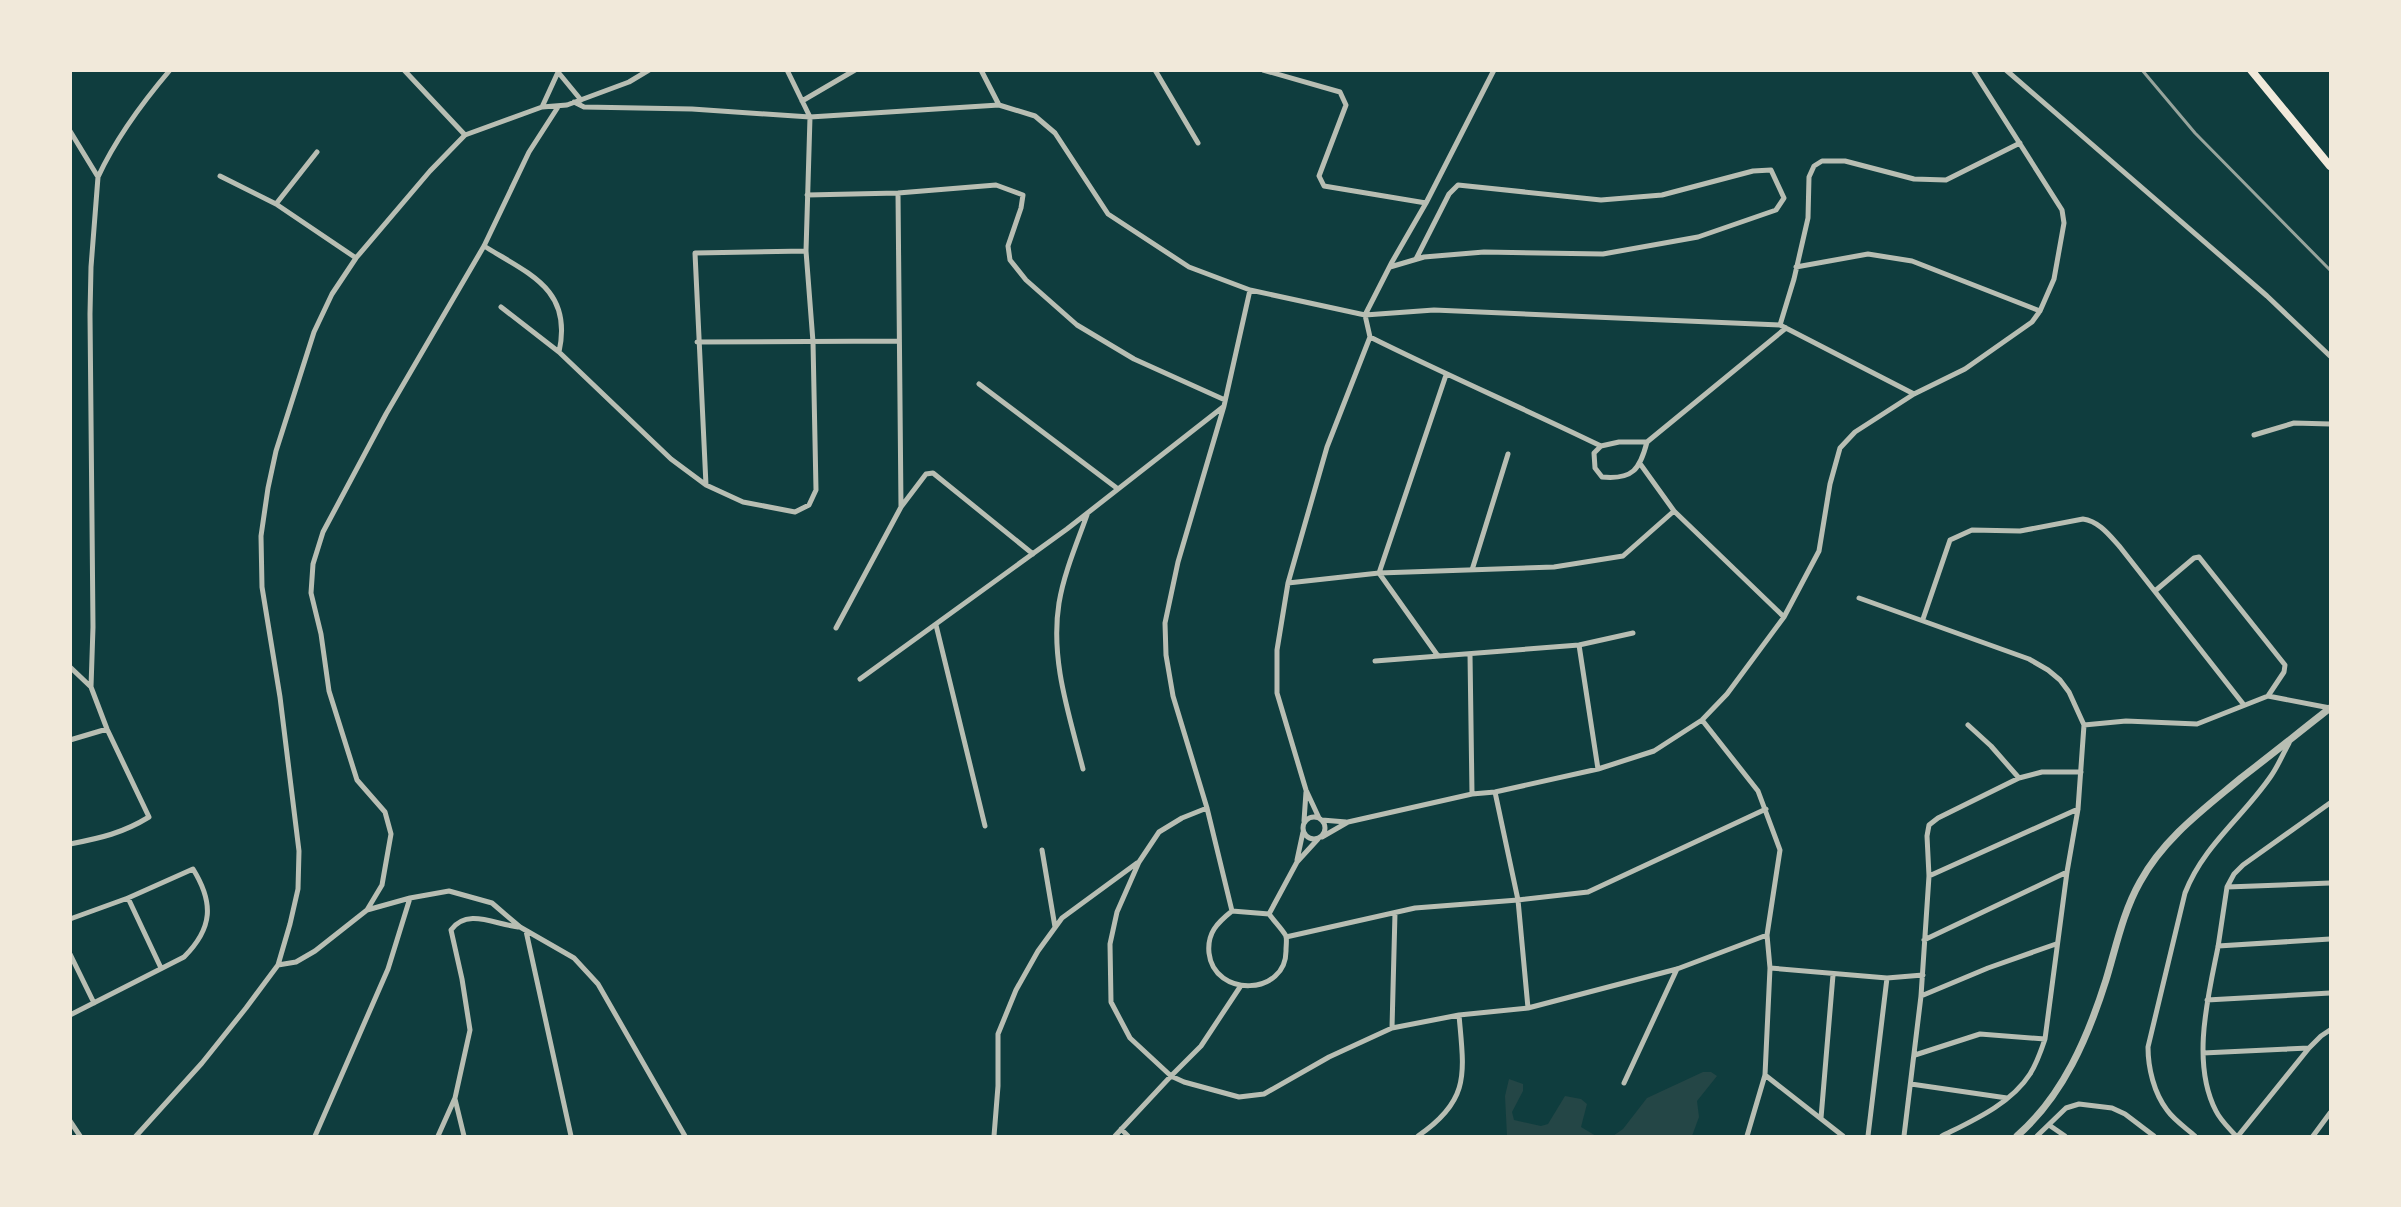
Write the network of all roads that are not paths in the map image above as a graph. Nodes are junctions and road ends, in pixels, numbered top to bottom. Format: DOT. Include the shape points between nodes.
graph roads {
  1 [pos="170,70"];
  2 [pos="404,70"];
  3 [pos="649,70"];
  4 [pos="787,70"];
  5 [pos="855,70"];
  6 [pos="981,70"];
  7 [pos="1155,70"];
  8 [pos="1263,70"];
  9 [pos="1494,70"];
  10 [pos="1972,70"];
  11 [pos="2006,70"];
  12 [pos="2251,70"];
  13 [pos="558,71"];
  14 [pos="581,100"];
  15 [pos="802,101"];
  16 [pos="574,102"];
  17 [pos="999,105"];
  18 [pos="542,107"];
  19 [pos="558,107"];
  20 [pos="810,117"];
  21 [pos="70,131"];
  22 [pos="465,135"];
  23 [pos="2020,143"];
  24 [pos="1198,144"];
  25 [pos="317,152"];
  26 [pos="2331,166"];
  27 [pos="220,176"];
  28 [pos="98,177"];
  29 [pos="898,193"];
  30 [pos="807,195"];
  31 [pos="1426,203"];
  32 [pos="276,204"];
  33 [pos="484,246"];
  34 [pos="806,251"];
  35 [pos="356,258"];
  36 [pos="1416,259"];
  37 [pos="1389,267"];
  38 [pos="1796,267"];
  39 [pos="1250,290"];
  40 [pos="501,307"];
  41 [pos="2040,311"];
  42 [pos="1365,315"];
  43 [pos="1780,325"];
  44 [pos="1786,328"];
  45 [pos="1370,337"];
  46 [pos="899,341"];
  47 [pos="697,342"];
  48 [pos="813,342"];
  49 [pos="559,352"];
  50 [pos="2331,356"];
  51 [pos="1446,375"];
  52 [pos="979,384"];
  53 [pos="1914,394"];
  54 [pos="1225,403"];
  55 [pos="2331,424"];
  56 [pos="2254,435"];
  57 [pos="1647,442"];
  58 [pos="1601,446"];
  59 [pos="1508,454"];
  60 [pos="1641,465"];
  61 [pos="706,485"];
  62 [pos="1118,489"];
  63 [pos="901,507"];
  64 [pos="1674,511"];
  65 [pos="1087,513"];
  66 [pos="1033,554"];
  67 [pos="1472,570"];
  68 [pos="1379,573"];
  69 [pos="1288,582"];
  70 [pos="2155,591"];
  71 [pos="1859,598"];
  72 [pos="1784,618"];
  73 [pos="1923,619"];
  74 [pos="936,625"];
  75 [pos="836,628"];
  76 [pos="1633,633"];
  77 [pos="1579,645"];
  78 [pos="1470,654"];
  79 [pos="1438,656"];
  80 [pos="1375,661"];
  81 [pos="70,667"];
  82 [pos="860,679"];
  83 [pos="91,687"];
  84 [pos="2268,696"];
  85 [pos="2244,705"];
  86 [pos="2331,708"];
  87 [pos="1702,720"];
  88 [pos="1968,725"];
  89 [pos="2084,725"];
  90 [pos="107,729"];
  91 [pos="2291,739"];
  92 [pos="70,740"];
  93 [pos="1083,769"];
  94 [pos="1598,769"];
  95 [pos="2081,772"];
  96 [pos="2019,778"];
  97 [pos="1306,790"];
  98 [pos="1495,792"];
  99 [pos="1472,794"];
  100 [pos="2331,803"];
  101 [pos="1207,808"];
  102 [pos="1766,809"];
  103 [pos="2078,809"];
  104 [pos="1320,819"];
  105 [pos="1348,822"];
  106 [pos="1303,824"];
  107 [pos="986,826"];
  108 [pos="1303,832"];
  109 [pos="1320,838"];
  110 [pos="70,844"];
  111 [pos="1042,850"];
  112 [pos="1139,862"];
  113 [pos="1297,862"];
  114 [pos="2067,872"];
  115 [pos="1929,876"];
  116 [pos="2331,883"];
  117 [pos="2227,888"];
  118 [pos="128,898"];
  119 [pos="410,898"];
  120 [pos="1518,900"];
  121 [pos="367,910"];
  122 [pos="1232,911"];
  123 [pos="1395,913"];
  124 [pos="1269,914"];
  125 [pos="70,919"];
  126 [pos="520,927"];
  127 [pos="1055,927"];
  128 [pos="526,931"];
  129 [pos="1767,935"];
  130 [pos="1286,937"];
  131 [pos="2331,939"];
  132 [pos="1924,940"];
  133 [pos="2056,944"];
  134 [pos="2218,946"];
  135 [pos="70,954"];
  136 [pos="278,965"];
  137 [pos="161,968"];
  138 [pos="1677,969"];
  139 [pos="1770,969"];
  140 [pos="1833,975"];
  141 [pos="1923,975"];
  142 [pos="1887,978"];
  143 [pos="1240,987"];
  144 [pos="2331,993"];
  145 [pos="1921,996"];
  146 [pos="2206,1000"];
  147 [pos="94,1003"];
  148 [pos="1528,1008"];
  149 [pos="70,1014"];
  150 [pos="1459,1016"];
  151 [pos="1392,1028"];
  152 [pos="2331,1030"];
  153 [pos="2045,1039"];
  154 [pos="2309,1048"];
  155 [pos="2203,1053"];
  156 [pos="1915,1055"];
  157 [pos="1765,1075"];
  158 [pos="1171,1076"];
  159 [pos="1624,1083"];
  160 [pos="1911,1084"];
  161 [pos="455,1098"];
  162 [pos="2007,1098"];
  163 [pos="2331,1113"];
  164 [pos="1821,1118"];
  165 [pos="70,1121"];
  166 [pos="2049,1125"];
  167 [pos="1121,1129"];
  168 [pos="80,1137"];
  169 [pos="136,1137"];
  170 [pos="315,1137"];
  171 [pos="438,1137"];
  172 [pos="464,1137"];
  173 [pos="571,1137"];
  174 [pos="685,1137"];
  175 [pos="994,1137"];
  176 [pos="1115,1137"];
  177 [pos="1128,1137"];
  178 [pos="1418,1137"];
  179 [pos="1747,1137"];
  180 [pos="1843,1137"];
  181 [pos="1868,1137"];
  182 [pos="1904,1137"];
  183 [pos="1942,1137"];
  184 [pos="2017,1137"];
  185 [pos="2037,1137"];
  186 [pos="2065,1137"];
  187 [pos="2154,1137"];
  188 [pos="2195,1137"];
  189 [pos="2237,1137"];
  190 [pos="2313,1137"];
  1 -- 28 [label="street" via="130,121"];
  2 -- 22 [label="street"];
  3 -- 14 [label="street"];
  4 -- 15 [label="street"];
  5 -- 15 [label="street"];
  6 -- 17 [label="street"];
  7 -- 24 [label="street"];
  8 -- 31 [label="street" via="1340,92 1346,105 1318,176 1324,186"];
  9 -- 31 [label="street"];
  10 -- 23 [label="street"];
  11 -- 50 [label="street"];
  12 -- 26 [label="main road"];
  13 -- 14 [label="street"];
  13 -- 18 [label="street"];
  14 -- 16 [label="street"];
  15 -- 20 [label="street"];
  16 -- 19 [label="street"];
  16 -- 20 [label="street" via="584,106"];
  17 -- 20 [label="street"];
  17 -- 39 [label="street" via="1035,116 1055,133 1108,214 1189,267"];
  18 -- 19 [label="street"];
  18 -- 22 [label="street"];
  19 -- 33 [label="street" via="529,152"];
  20 -- 30 [label="street"];
  21 -- 28 [label="street"];
  22 -- 35 [label="street"];
  23 -- 38 [label="street" via="1946,180 1914,179 1845,161 1822,161 1814,166 1809,177 1808,218"];
  23 -- 41 [label="street" via="2064,216 2057,267"];
  25 -- 32 [label="street"];
  27 -- 32 [label="street"];
  28 -- 83 [label="street" via="90,314"];
  29 -- 30 [label="street"];
  29 -- 46 [label="street"];
  29 -- 54 [label="street" via="996,185 1023,195 1008,246 1010,260 1026,280 1077,325 1134,359"];
  30 -- 34 [label="street"];
  31 -- 37 [label="street"];
  32 -- 35 [label="street"];
  33 -- 49 [label="street" via="554,296 561,312"];
  33 -- 121 [label="street" via="386,414 323,532 313,564 311,593 329,691 357,780 385,812 390,834 382,885"];
  34 -- 47 [label="street" via="695,253"];
  34 -- 48 [label="street"];
  35 -- 136 [label="street" via="332,294 314,332 276,451 261,536 262,587 299,851 298,889"];
  36 -- 36 [label="street" via="1484,252 1603,254 1698,237 1776,210 1784,198 1771,170 1753,171 1662,195 1600,200 1458,185 1449,194"];
  36 -- 37 [label="street"];
  37 -- 42 [label="street"];
  38 -- 41 [label="street" via="1868,254 1912,261"];
  38 -- 43 [label="street"];
  39 -- 42 [label="street"];
  39 -- 54 [label="street"];
  40 -- 49 [label="street"];
  41 -- 53 [label="street" via="2024,330 1965,369"];
  42 -- 43 [label="street" via="1434,310"];
  42 -- 45 [label="street"];
  43 -- 44 [label="street"];
  44 -- 53 [label="street"];
  44 -- 57 [label="street"];
  45 -- 51 [label="street"];
  45 -- 69 [label="street" via="1327,447"];
  46 -- 48 [label="street"];
  46 -- 63 [label="street"];
  47 -- 48 [label="street"];
  47 -- 61 [label="street"];
  48 -- 61 [label="street" via="816,490 809,505 795,512 743,502"];
  49 -- 61 [label="street" via="671,459"];
  51 -- 58 [label="street"];
  51 -- 68 [label="street"];
  52 -- 62 [label="street"];
  53 -- 72 [label="street" via="1855,432 1840,448 1819,551"];
  54 -- 62 [label="street"];
  54 -- 101 [label="street" via="1178,562 1165,623 1173,696"];
  55 -- 56 [label="street" via="2294,423"];
  57 -- 58 [label="street"];
  57 -- 60 [label="street"];
  58 -- 60 [label="street" via="1594,453 1595,468 1602,477 1615,478"];
  59 -- 67 [label="street"];
  60 -- 64 [label="street"];
  62 -- 65 [label="street"];
  63 -- 66 [label="street" via="926,474 933,472"];
  63 -- 75 [label="street"];
  64 -- 67 [label="street" via="1623,556 1554,567"];
  64 -- 72 [label="street"];
  65 -- 66 [label="street"];
  65 -- 93 [label="street" via="1059,602 1056,644 1059,678"];
  66 -- 74 [label="street"];
  67 -- 68 [label="street"];
  68 -- 69 [label="street"];
  68 -- 79 [label="street"];
  69 -- 97 [label="street" via="1277,650 1277,693"];
  70 -- 73 [label="street" via="2114,540 2089,520 2011,532 1972,530 1950,540"];
  70 -- 84 [label="street" via="2199,557 2285,665"];
  70 -- 85 [label="street"];
  71 -- 73 [label="street"];
  72 -- 87 [label="street" via="1727,694"];
  73 -- 89 [label="street" via="2029,659 2048,670 2069,692"];
  74 -- 82 [label="street"];
  74 -- 107 [label="street"];
  76 -- 77 [label="street"];
  77 -- 78 [label="street"];
  77 -- 94 [label="street"];
  78 -- 79 [label="street"];
  78 -- 99 [label="street"];
  79 -- 80 [label="street"];
  81 -- 83 [label="street"];
  83 -- 90 [label="street"];
  84 -- 85 [label="street"];
  84 -- 86 [label="street"];
  85 -- 89 [label="street" via="2189,726 2126,721"];
  86 -- 91 [label="street"];
  87 -- 94 [label="street" via="1654,751"];
  87 -- 102 [label="street" via="1758,791"];
  88 -- 96 [label="street"];
  89 -- 95 [label="street"];
  90 -- 92 [label="street"];
  90 -- 110 [label="street" via="149,817 128,830"];
  91 -- 184 [label="street" via="2196,815 2173,837 2140,882 2076,1058 2045,1107"];
  91 -- 188 [label="street" via="2270,778 2207,851 2193,874 2161,992 2148,1047 2150,1071 2167,1110"];
  94 -- 98 [label="street"];
  95 -- 96 [label="street" via="2042,772"];
  95 -- 103 [label="street"];
  96 -- 115 [label="street" via="1932,821 1927,830"];
  97 -- 104 [label="street"];
  97 -- 106 [label="street"];
  98 -- 99 [label="street"];
  98 -- 120 [label="street"];
  99 -- 105 [label="street"];
  100 -- 117 [label="street" via="2243,866"];
  101 -- 112 [label="street" via="1159,832"];
  101 -- 122 [label="street"];
  102 -- 120 [label="street" via="1588,892"];
  102 -- 129 [label="street" via="1780,850"];
  103 -- 114 [label="street"];
  103 -- 115 [label="street"];
  104 -- 105 [label="street"];
  104 -- 106 [label="street" via="1310,818"];
  104 -- 109 [label="street" via="1325,829"];
  105 -- 109 [label="street"];
  106 -- 108 [label="street"];
  108 -- 109 [label="street" via="1309,839"];
  108 -- 113 [label="street"];
  109 -- 113 [label="street"];
  111 -- 127 [label="street"];
  112 -- 127 [label="street"];
  112 -- 158 [label="street" via="1117,912 1110,944 1111,1002 1130,1038"];
  113 -- 124 [label="street"];
  114 -- 132 [label="street"];
  114 -- 133 [label="street"];
  115 -- 132 [label="street"];
  116 -- 117 [label="street"];
  117 -- 134 [label="street"];
  118 -- 125 [label="street"];
  118 -- 137 [label="street"];
  118 -- 137 [label="street" via="193,869 205,889 208,906 199,942 184,957"];
  119 -- 121 [label="street"];
  119 -- 126 [label="street" via="449,891 492,903"];
  119 -- 170 [label="street" via="388,969"];
  120 -- 123 [label="street"];
  120 -- 148 [label="street"];
  121 -- 136 [label="street" via="315,951 296,962"];
  122 -- 124 [label="street"];
  122 -- 143 [label="street" via="1216,923 1208,942 1210,962 1222,978"];
  123 -- 130 [label="street"];
  123 -- 151 [label="street"];
  124 -- 130 [label="street"];
  126 -- 128 [label="street"];
  126 -- 161 [label="street" via="468,917 457,921 451,930 470,1030"];
  127 -- 175 [label="street" via="1016,990 998,1034"];
  128 -- 173 [label="street"];
  128 -- 174 [label="street" via="574,958 597,984"];
  129 -- 138 [label="street"];
  129 -- 139 [label="street"];
  130 -- 143 [label="street" via="1287,957 1277,975 1260,986"];
  131 -- 134 [label="street"];
  132 -- 141 [label="street"];
  133 -- 145 [label="street"];
  133 -- 153 [label="street"];
  134 -- 146 [label="street"];
  135 -- 147 [label="street"];
  136 -- 169 [label="street" via="226,1035"];
  137 -- 147 [label="street"];
  138 -- 148 [label="street"];
  138 -- 159 [label="street"];
  139 -- 140 [label="street"];
  139 -- 157 [label="street"];
  140 -- 142 [label="street"];
  140 -- 164 [label="street"];
  141 -- 142 [label="street"];
  141 -- 145 [label="street"];
  142 -- 181 [label="street"];
  143 -- 158 [label="street" via="1201,1046"];
  144 -- 146 [label="street"];
  145 -- 156 [label="street"];
  146 -- 155 [label="street"];
  147 -- 149 [label="street"];
  148 -- 150 [label="street"];
  150 -- 151 [label="street"];
  150 -- 178 [label="street" via="1463,1070 1457,1099"];
  151 -- 158 [label="street" via="1329,1057 1264,1094 1239,1097"];
  152 -- 154 [label="street"];
  153 -- 156 [label="street" via="1980,1034"];
  153 -- 162 [label="street" via="2030,1075"];
  154 -- 155 [label="street"];
  154 -- 189 [label="street"];
  155 -- 189 [label="street" via="2215,1109"];
  156 -- 160 [label="street"];
  157 -- 164 [label="street"];
  157 -- 179 [label="street"];
  158 -- 167 [label="street"];
  160 -- 162 [label="street"];
  160 -- 182 [label="street"];
  161 -- 171 [label="street"];
  161 -- 172 [label="street"];
  162 -- 183 [label="street"];
  163 -- 190 [label="street"];
  164 -- 180 [label="street"];
  165 -- 168 [label="street"];
  166 -- 185 [label="street"];
  166 -- 186 [label="street"];
  166 -- 187 [label="street" via="2070,1105 2094,1104 2125,1114"];
  167 -- 176 [label="street"];
  167 -- 177 [label="street"];
}
